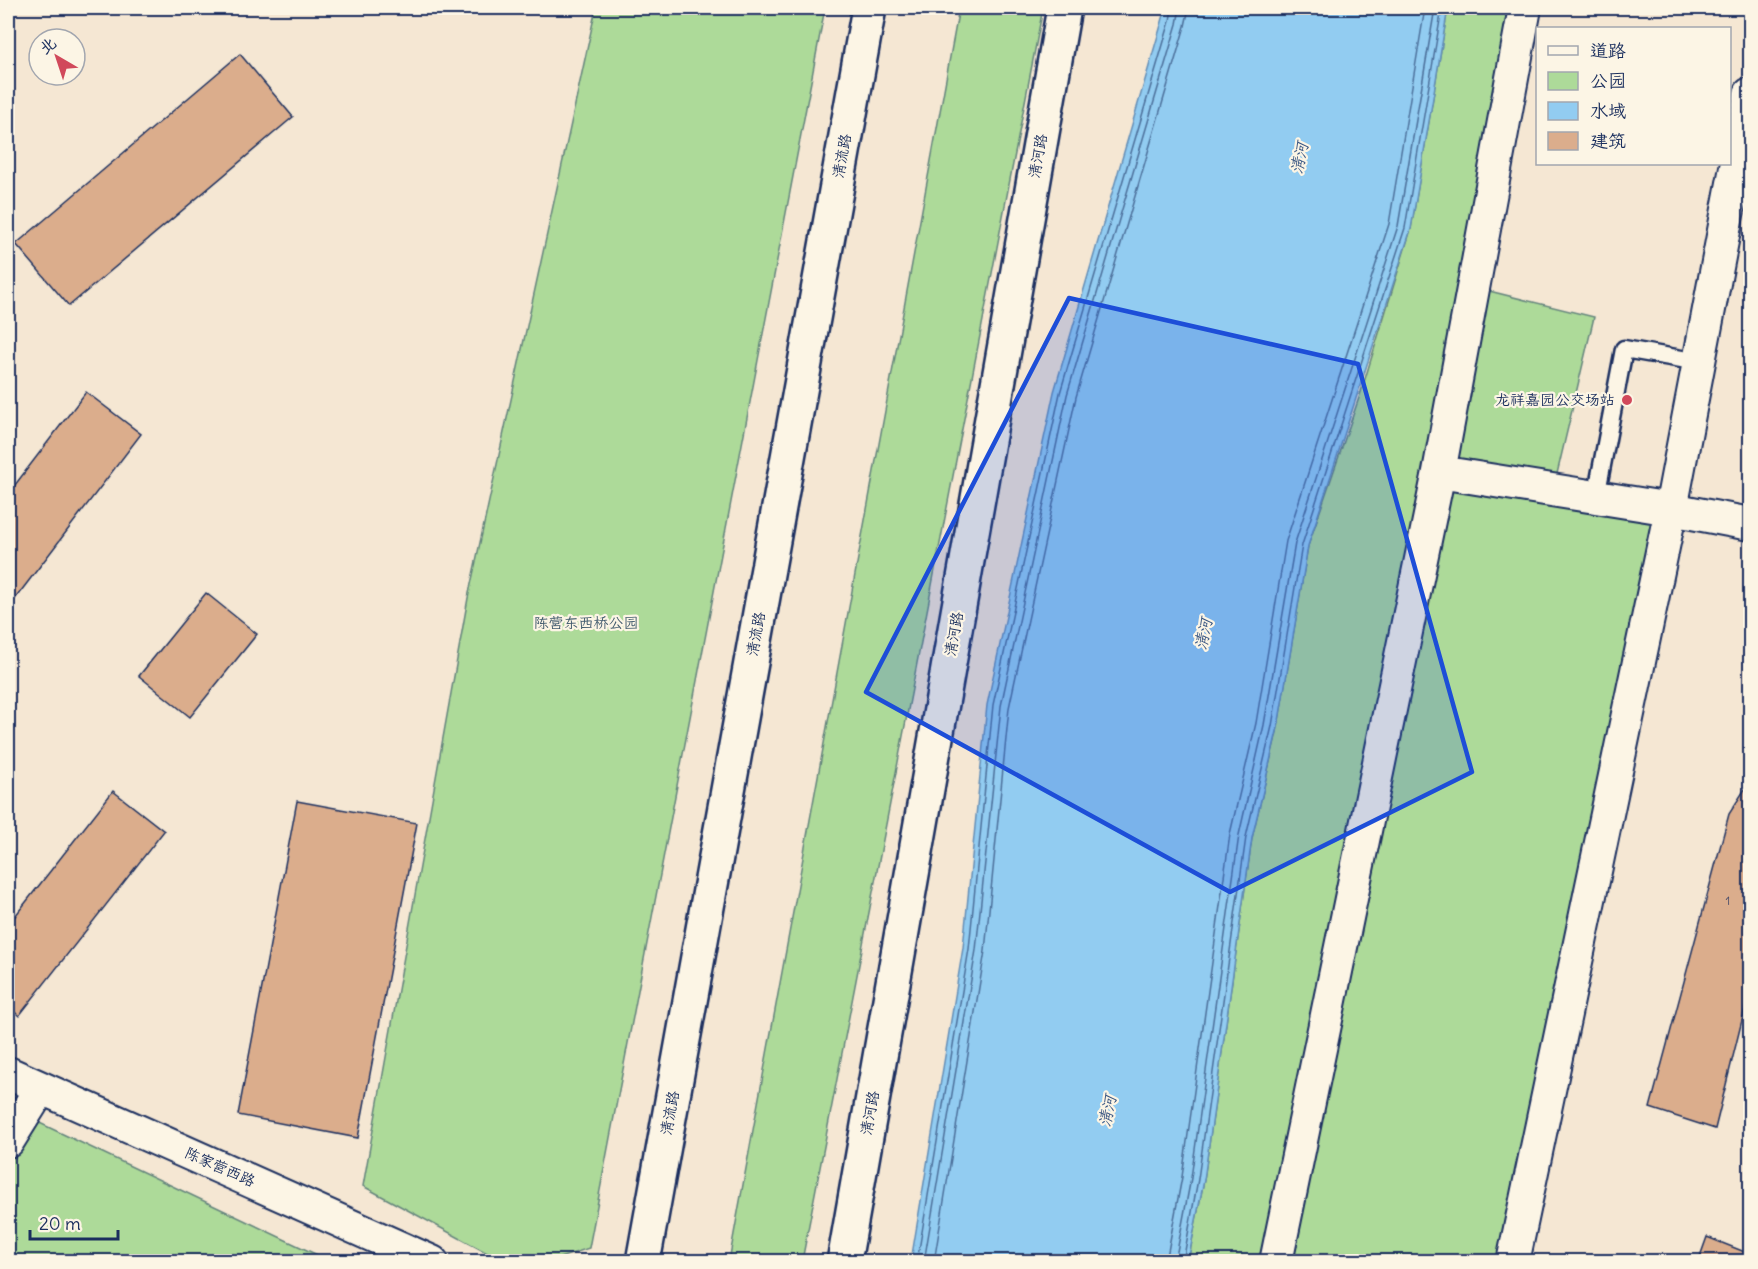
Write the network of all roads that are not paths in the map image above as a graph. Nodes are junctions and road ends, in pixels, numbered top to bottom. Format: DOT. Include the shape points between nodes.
graph roads {
  1 [pos="869,8"];
  2 [pos="1064,8"];
  3 [pos="1525,8"];
  4 [pos="1750,94"];
  5 [pos="1699,362"];
  6 [pos="1438,472"];
  7 [pos="1596,497"];
  8 [pos="1671,509"];
  9 [pos="1750,524"];
  10 [pos="8,1073"];
  11 [pos="41,1088"];
  12 [pos="8,1141"];
  13 [pos="432,1262"];
  14 [pos="643,1262"];
  15 [pos="844,1262"];
  16 [pos="1276,1262"];
  17 [pos="1513,1262"];
  1 -- 14 [label="street, 清流路"];
  2 -- 15 [label="street, 清河路"];
  3 -- 6 [label="street"];
  4 -- 5 [label="street"];
  5 -- 7 [label="lane" via="1624,349"];
  5 -- 8 [label="street"];
  6 -- 7 [label="street"];
  6 -- 16 [label="street"];
  7 -- 8 [label="street"];
  8 -- 9 [label="street"];
  8 -- 17 [label="street"];
  10 -- 11 [label="street, 陈家营西路"];
  11 -- 12 [label="street"];
  11 -- 13 [label="street, 陈家营西路"];
}
